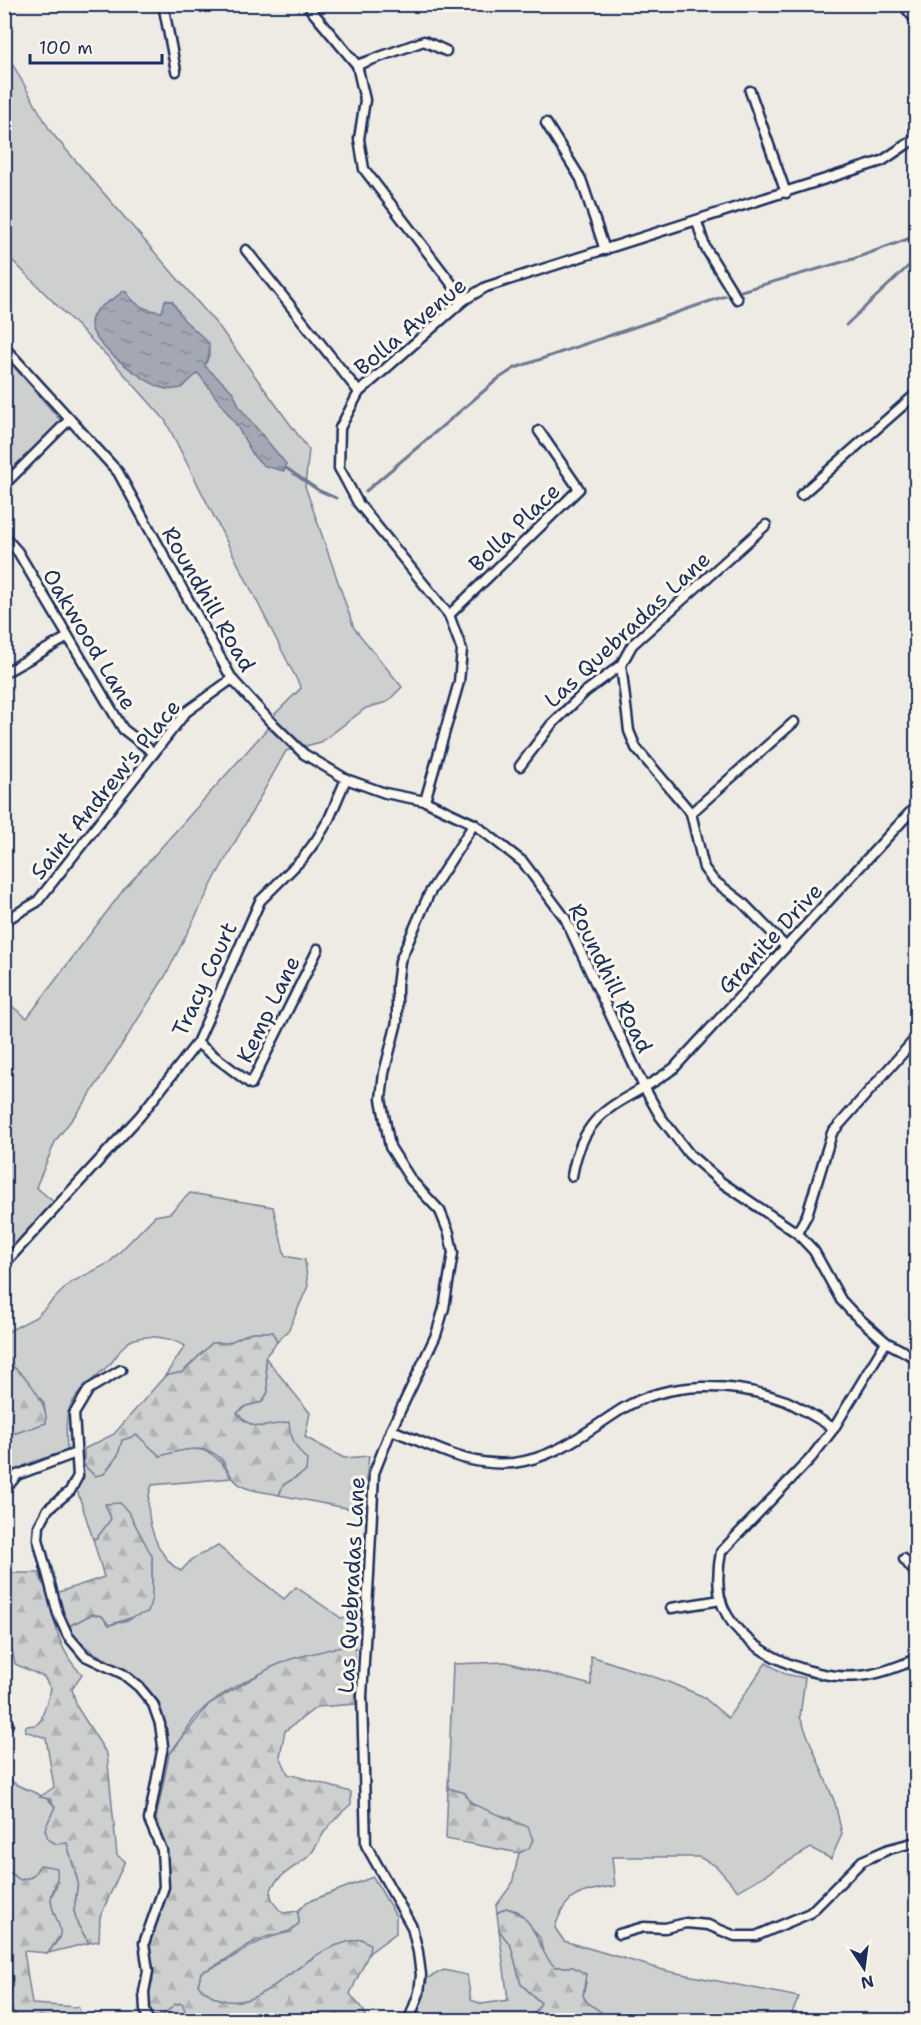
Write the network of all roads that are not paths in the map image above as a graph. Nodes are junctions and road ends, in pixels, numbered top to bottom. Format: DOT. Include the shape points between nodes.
graph roads {
  1 [pos="163,4"];
  2 [pos="310,4"];
  3 [pos="904,4"];
  4 [pos="916,20"];
  5 [pos="446,51"];
  6 [pos="357,65"];
  7 [pos="176,71"];
  8 [pos="750,91"];
  9 [pos="546,123"];
  10 [pos="916,138"];
  11 [pos="786,193"];
  12 [pos="697,222"];
  13 [pos="246,250"];
  14 [pos="605,250"];
  15 [pos="736,298"];
  16 [pos="464,300"];
  17 [pos="4,347"];
  18 [pos="359,392"];
  19 [pos="916,394"];
  20 [pos="70,419"];
  21 [pos="538,431"];
  22 [pos="4,485"];
  23 [pos="801,495"];
  24 [pos="766,525"];
  25 [pos="4,536"];
  26 [pos="449,615"];
  27 [pos="68,637"];
  28 [pos="621,665"];
  29 [pos="4,673"];
  30 [pos="232,679"];
  31 [pos="794,722"];
  32 [pos="154,753"];
  33 [pos="520,766"];
  34 [pos="346,779"];
  35 [pos="425,801"];
  36 [pos="916,806"];
  37 [pos="691,813"];
  38 [pos="474,824"];
  39 [pos="4,921"];
  40 [pos="786,947"];
  41 [pos="318,949"];
  42 [pos="916,1038"];
  43 [pos="197,1043"];
  44 [pos="644,1087"];
  45 [pos="572,1176"];
  46 [pos="797,1233"];
  47 [pos="4,1264"];
  48 [pos="886,1342"];
  49 [pos="916,1358"];
  50 [pos="121,1370"];
  51 [pos="834,1428"];
  52 [pos="391,1430"];
  53 [pos="76,1454"];
  54 [pos="4,1491"];
  55 [pos="904,1559"];
  56 [pos="916,1574"];
  57 [pos="721,1600"];
  58 [pos="671,1608"];
  59 [pos="916,1659"];
  60 [pos="916,1842"];
  61 [pos="619,1935"];
  62 [pos="148,2020"];
  63 [pos="409,2020"];
  1 -- 7 [label="street"];
  2 -- 6 [label="street"];
  3 -- 4 [label="street"];
  5 -- 6 [label="street" via="424,41"];
  6 -- 16 [label="street" via="365,100 359,139 364,169"];
  8 -- 11 [label="street"];
  9 -- 14 [label="street" via="581,179"];
  10 -- 11 [label="street, Bolla Avenue" via="882,161"];
  11 -- 12 [label="street, Bolla Avenue"];
  12 -- 14 [label="street, Bolla Avenue"];
  12 -- 15 [label="street" via="705,247"];
  13 -- 18 [label="street"];
  14 -- 16 [label="street, Bolla Avenue" via="486,287"];
  16 -- 18 [label="street, Bolla Avenue"];
  17 -- 20 [label="street, Roundhill Road"];
  18 -- 26 [label="street, Bolla Avenue" via="340,428 339,468 358,503"];
  19 -- 23 [label="street"];
  20 -- 22 [label="street"];
  20 -- 30 [label="street, Roundhill Road" via="117,472"];
  21 -- 26 [label="street, Bolla Place" via="579,489"];
  24 -- 28 [label="street, Las Quebradas Lane" via="632,645"];
  25 -- 27 [label="street, Oakwood Lane" via="18,552"];
  26 -- 35 [label="street, Bolla Avenue" via="462,650 459,682"];
  27 -- 29 [label="street"];
  27 -- 32 [label="street, Oakwood Lane" via="123,729"];
  28 -- 33 [label="street, Las Quebradas Lane" via="585,692 552,725"];
  28 -- 37 [label="street" via="628,731 636,748"];
  30 -- 32 [label="street, Saint Andrew's Place" via="186,712"];
  30 -- 34 [label="street, Roundhill Road" via="304,754"];
  31 -- 37 [label="street"];
  32 -- 39 [label="street, Saint Andrew's Place" via="37,902"];
  34 -- 35 [label="street, Roundhill Road"];
  34 -- 43 [label="street, Tracy Court" via="317,839 260,902"];
  35 -- 38 [label="street, Roundhill Road"];
  36 -- 40 [label="street, Granite Drive"];
  37 -- 40 [label="street" via="704,868"];
  38 -- 44 [label="street, Roundhill Road" via="524,862 566,918"];
  38 -- 52 [label="street, Las Quebradas Lane" via="429,894 409,936 400,961 397,1022 384,1073 381,1099 390,1147 411,1180 440,1211 453,1253 436,1335"];
  40 -- 44 [label="street, Granite Drive" via="674,1068"];
  41 -- 43 [label="street, Kemp Lane" via="251,1084"];
  42 -- 46 [label="street" via="832,1133 807,1215"];
  43 -- 47 [label="street, Tracy Court" via="140,1116"];
  44 -- 45 [label="street, Granite Drive" via="613,1105 592,1124 576,1149"];
  44 -- 46 [label="street, Roundhill Road" via="689,1154 721,1182"];
  46 -- 48 [label="street, Roundhill Road" via="814,1251 842,1299"];
  48 -- 49 [label="street, Roundhill Road"];
  48 -- 51 [label="street"];
  50 -- 53 [label="street" via="89,1389 74,1414"];
  51 -- 52 [label="street" via="786,1402 744,1390 702,1387 646,1396 560,1450 513,1462 453,1457"];
  51 -- 57 [label="street" via="811,1458 721,1552 717,1573"];
  52 -- 63 [label="street, Las Quebradas Lane" via="374,1473 362,1696 366,1845 412,1927 421,1975"];
  53 -- 54 [label="street" via="17,1475"];
  53 -- 62 [label="street" via="76,1483 48,1509 39,1526 38,1539 58,1614 68,1636 85,1656 140,1687 153,1704 163,1746 149,1820 162,1850 164,1887 144,1943 144,2010"];
  55 -- 56 [label="street"];
  57 -- 58 [label="street"];
  57 -- 59 [label="street" via="739,1631 766,1652 801,1670 859,1676"];
  60 -- 61 [label="street" via="862,1861 810,1913 756,1936 735,1936 708,1925 686,1923 644,1927"];
}
